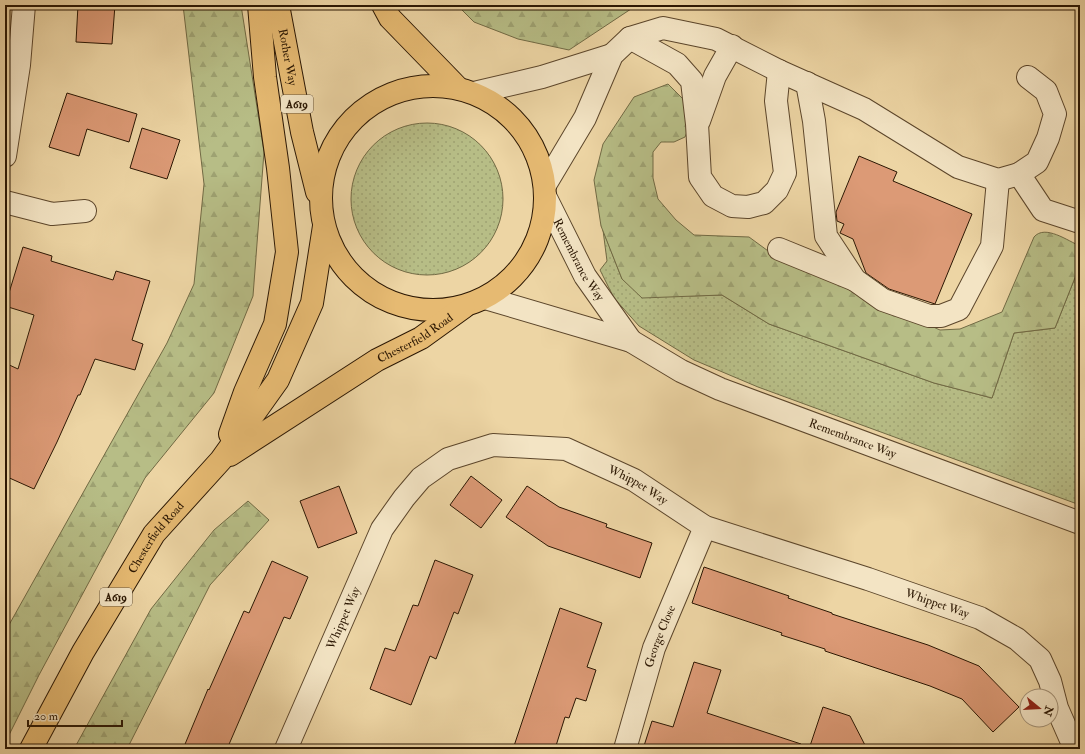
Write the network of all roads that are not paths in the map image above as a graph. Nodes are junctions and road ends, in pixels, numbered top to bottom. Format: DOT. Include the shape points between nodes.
graph roads {
  1 [pos="24,5"];
  2 [pos="259,5"];
  3 [pos="278,5"];
  4 [pos="383,5"];
  5 [pos="630,38"];
  6 [pos="732,46"];
  7 [pos="612,55"];
  8 [pos="12,64"];
  9 [pos="779,71"];
  10 [pos="1028,77"];
  11 [pos="807,83"];
  12 [pos="466,90"];
  13 [pos="697,124"];
  14 [pos="5,156"];
  15 [pos="1019,174"];
  16 [pos="998,180"];
  17 [pos="545,191"];
  18 [pos="5,202"];
  19 [pos="320,202"];
  20 [pos="85,211"];
  21 [pos="1080,222"];
  22 [pos="324,226"];
  23 [pos="779,249"];
  24 [pos="855,280"];
  25 [pos="476,302"];
  26 [pos="631,341"];
  27 [pos="221,460"];
  28 [pos="1080,523"];
  29 [pos="705,527"];
  30 [pos="31,749"];
  31 [pos="286,749"];
  32 [pos="625,749"];
  33 [pos="1076,749"];
  1 -- 8 [label="street"];
  2 -- 27 [label="highway" via="265,77 287,252 275,324 245,392"];
  3 -- 19 [label="highway, Rother Way / A619" via="302,132"];
  4 -- 12 [label="highway" via="390,18"];
  5 -- 6 [label="street" via="663,28 716,39"];
  5 -- 7 [label="street"];
  5 -- 13 [label="street" via="677,64 692,81"];
  6 -- 9 [label="street"];
  6 -- 13 [label="street" via="717,73"];
  7 -- 12 [label="street" via="542,77"];
  7 -- 17 [label="street" via="585,118"];
  8 -- 14 [label="street"];
  9 -- 11 [label="street"];
  9 -- 13 [label="street" via="776,101 785,173 777,190 764,203 748,207 732,206 713,196 700,177"];
  10 -- 15 [label="street" via="1046,91 1055,114 1037,162"];
  11 -- 16 [label="street" via="864,109 958,167"];
  11 -- 24 [label="street" via="814,121 826,236"];
  12 -- 17 [label="highway, Chesterfield Road" via="496,104 514,120 529,139 540,162"];
  12 -- 19 [label="highway" via="424,85 390,93 361,111 338,137 324,168"];
  15 -- 16 [label="street"];
  15 -- 21 [label="street" via="1043,210"];
  16 -- 24 [label="street" via="992,246 959,309 941,316 929,316 883,300"];
  17 -- 25 [label="highway, Chesterfield Road" via="542,226 530,255 510,280"];
  17 -- 26 [label="street, Remembrance Way" via="585,276"];
  18 -- 20 [label="street" via="52,214"];
  19 -- 22 [label="highway"];
  22 -- 25 [label="highway" via="338,260 363,286 395,304 430,311"];
  22 -- 27 [label="highway, Chesterfield Road / A619" via="312,302 278,380"];
  23 -- 24 [label="street"];
  25 -- 26 [label="street, Remembrance Way"];
  25 -- 27 [label="highway, Chesterfield Road / A619" via="421,338 377,360"];
  26 -- 28 [label="street, Remembrance Way" via="680,371 720,390"];
  27 -- 30 [label="highway, Chesterfield Road / A619" via="154,534 83,652"];
  29 -- 31 [label="street, Whippet Way" via="634,480 566,448 493,445 448,459 421,478 382,529"];
  29 -- 32 [label="street, George Close" via="654,648"];
  29 -- 33 [label="street, Whippet Way" via="980,618 1017,640 1040,659 1050,681 1057,708"];
}
